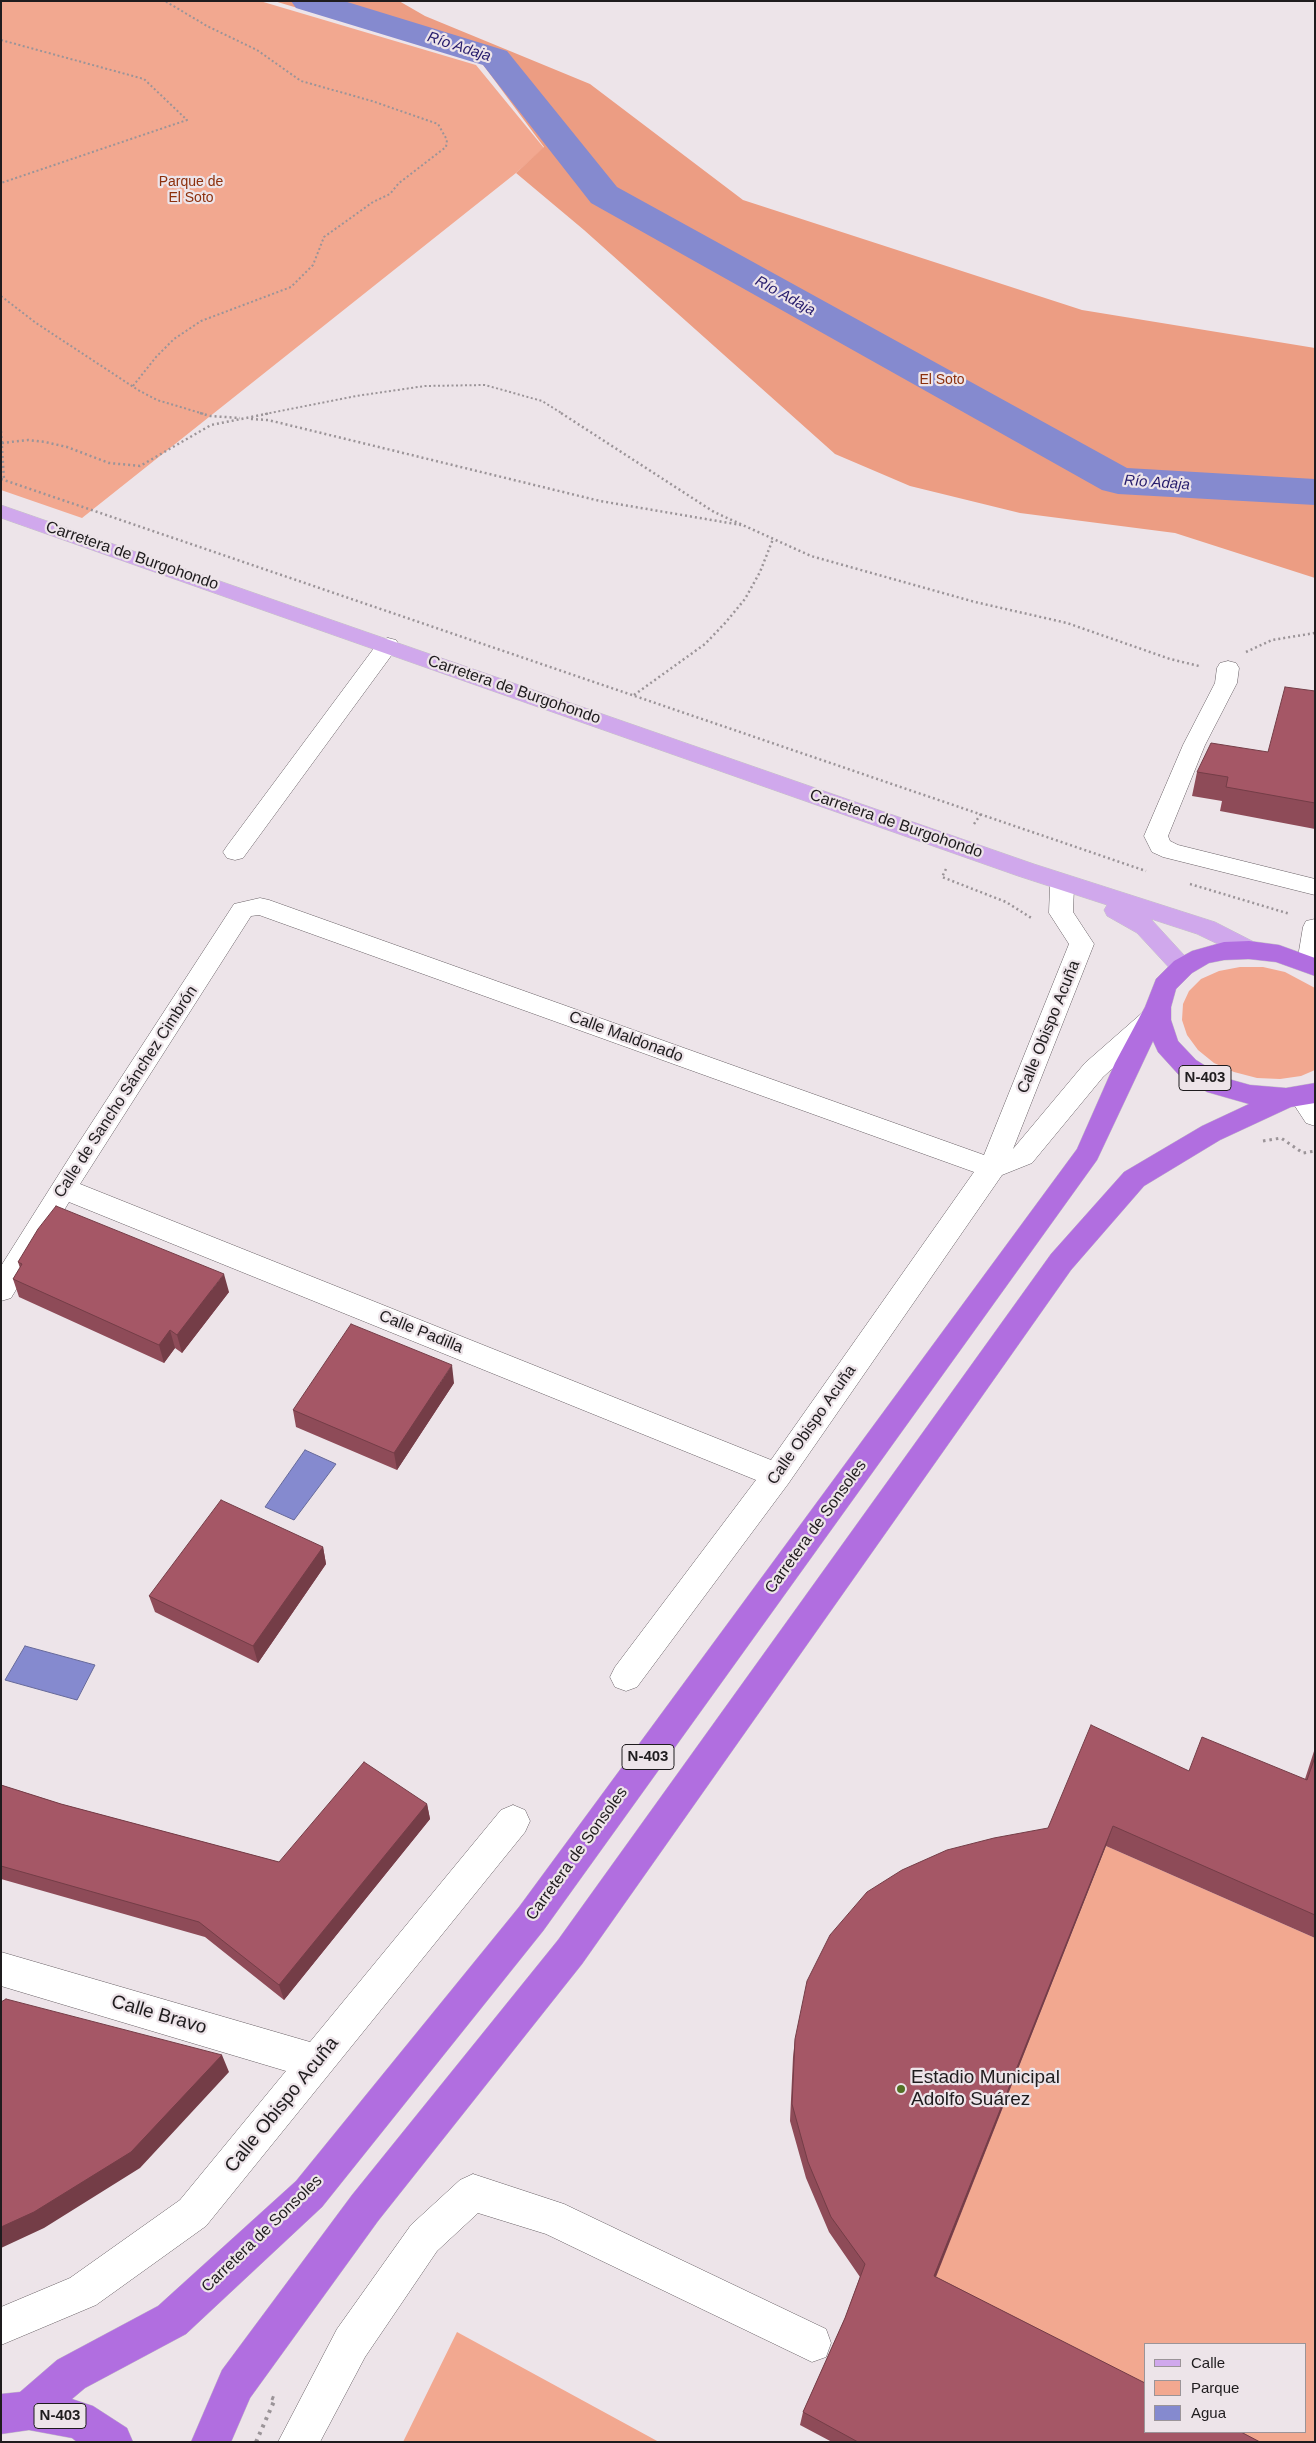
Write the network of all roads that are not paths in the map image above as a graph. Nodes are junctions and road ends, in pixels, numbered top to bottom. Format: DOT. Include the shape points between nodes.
graph roads {
  1 [pos="1,510"];
  2 [pos="388,645"];
  3 [pos="1228,668"];
  4 [pos="236,852"];
  5 [pos="1026,870"];
  6 [pos="1062,887"];
  7 [pos="1315,887"];
  8 [pos="260,906"];
  9 [pos="1305,922"];
  10 [pos="1249,950"];
  11 [pos="1312,965"];
  12 [pos="1183,967"];
  13 [pos="1154,1013"];
  14 [pos="1304,1101"];
  15 [pos="992,1168"];
  16 [pos="64,1189"];
  17 [pos="1,1290"];
  18 [pos="777,1475"];
  19 [pos="626,1677"];
  20 [pos="512,1821"];
  21 [pos="1,1969"];
  22 [pos="318,2062"];
  23 [pos="1,2326"];
  24 [pos="812,2343"];
  25 [pos="15,2412"];
  26 [pos="113,2442"];
  27 [pos="211,2442"];
  28 [pos="298,2442"];
  1 -- 2 [label="main road, Carretera de Burgohondo"];
  2 -- 4 [label="street"];
  2 -- 5 [label="main road, Carretera de Burgohondo"];
  3 -- 7 [label="street" via="1226,683 1194,745 1156,836 1160,846 1171,851"];
  5 -- 6 [label="main road, Carretera de Burgohondo"];
  5 -- 10 [label="main road, Carretera de Burgohondo" via="1206,928"];
  6 -- 12 [label="main road, Carretera de Burgohondo" via="1146,927"];
  6 -- 15 [label="street, Calle Obispo Acuña" via="1061,914 1082,944"];
  8 -- 15 [label="street, Calle Maldonado"];
  8 -- 16 [label="street, Calle de Sancho Sánchez Cimbrón" via="243,910"];
  9 -- 11 [label="street"];
  10 -- 11 [label="highway, N-403" via="1279,954"];
  10 -- 12 [label="highway, N-403" via="1224,951 1201,957"];
  12 -- 13 [label="highway, N-403" via="1165,985"];
  13 -- 14 [label="highway, N-403" via="1167,1045 1187,1067 1216,1085 1250,1096"];
  13 -- 15 [label="street" via="1094,1070 1022,1156"];
  13 -- 25 [label="highway, Carretera de Sonsoles / N-403" via="1088,1153 531,1919 315,2186 172,2320 71,2374"];
  14 -- 27 [label="highway, N-403" via="1211,1134 1134,1179 1061,1262 570,1952 365,2208 236,2384"];
  15 -- 18 [label="street, Calle Obispo Acuña"];
  16 -- 17 [label="street, Calle de Sancho Sánchez Cimbrón"];
  16 -- 18 [label="street, Calle Padilla"];
  18 -- 19 [label="street, Calle Obispo Acuña"];
  20 -- 22 [label="street, Calle Obispo Acuña"];
  21 -- 22 [label="street, Calle Bravo"];
  22 -- 23 [label="street, Calle Obispo Acuña" via="194,2214 84,2292"];
  24 -- 28 [label="street" via="551,2217 473,2193 424,2238 351,2343"];
  25 -- 26 [label="highway, N-403" via="79,2420"];
}
